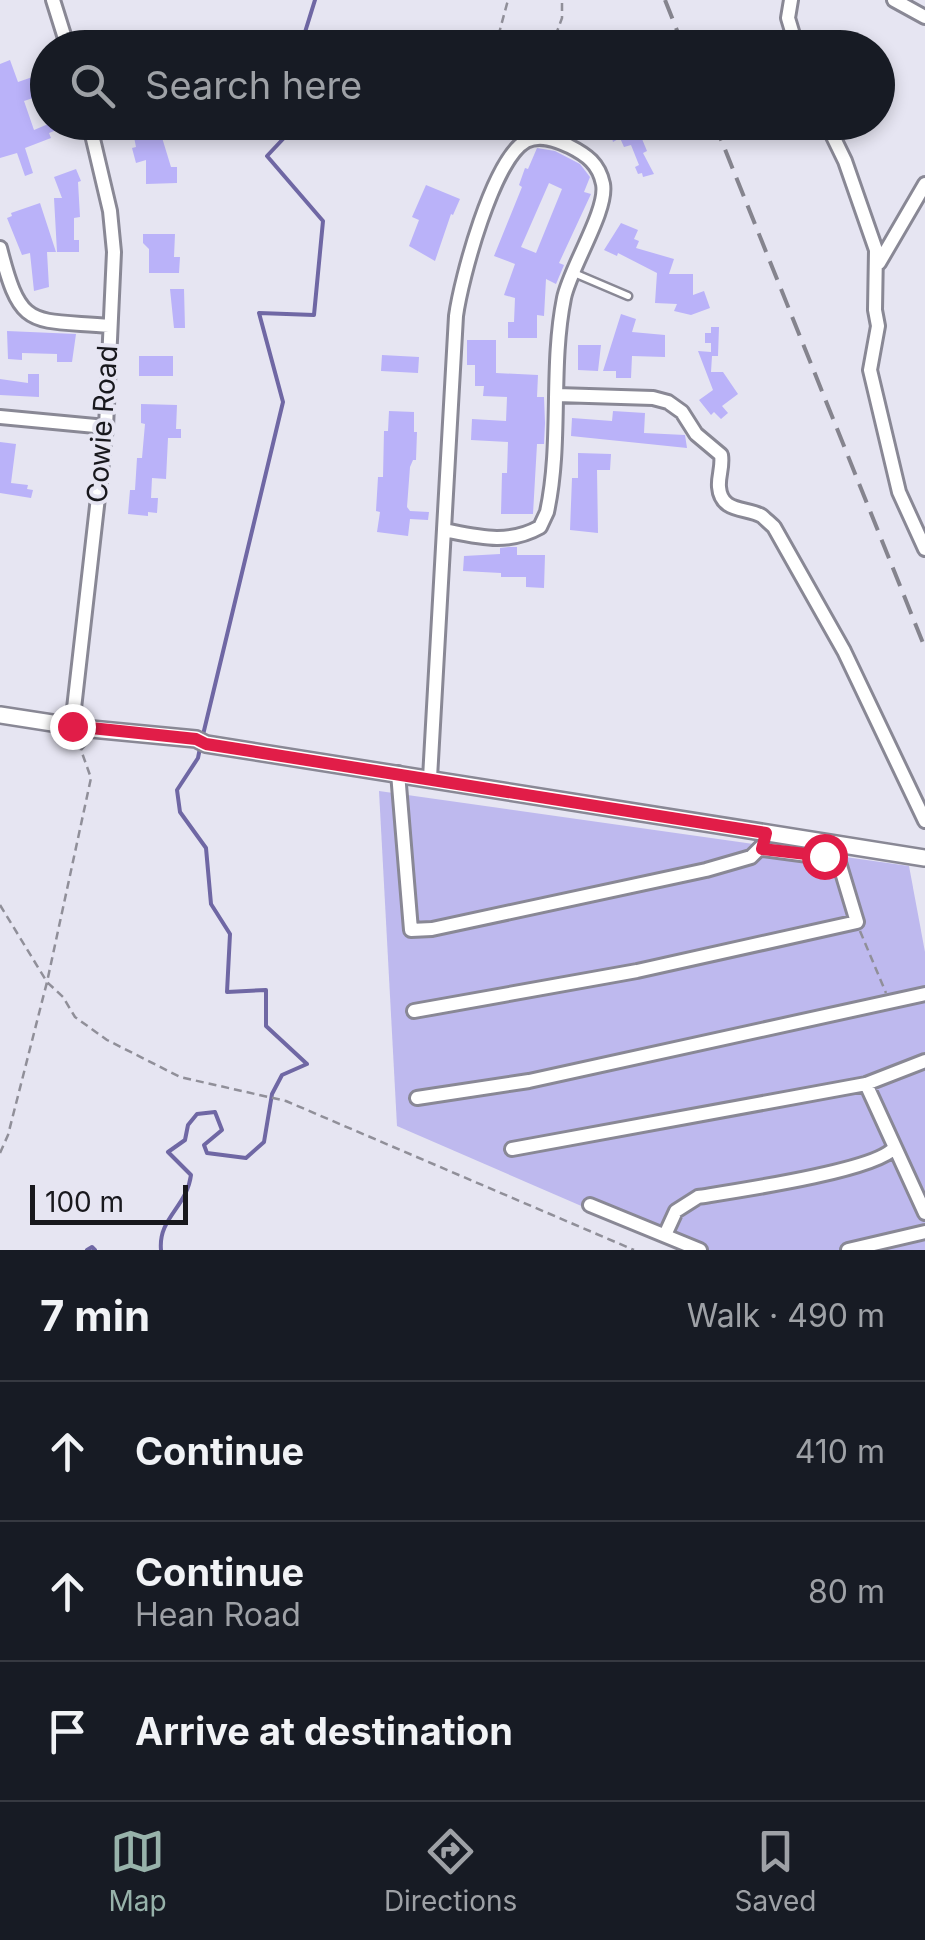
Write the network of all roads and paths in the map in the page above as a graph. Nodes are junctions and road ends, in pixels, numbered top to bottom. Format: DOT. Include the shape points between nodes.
graph roads {
  1 [pos="53,0"];
  2 [pos="508,0"];
  3 [pos="562,0"];
  4 [pos="791,0"];
  5 [pos="894,0"];
  6 [pos="925,17"];
  7 [pos="62,30"];
  8 [pos="500,30"];
  9 [pos="558,30"];
  10 [pos="791,30"];
  11 [pos="93,140"];
  12 [pos="529,140"];
  13 [pos="551,140"];
  14 [pos="834,140"];
  15 [pos="925,184"];
  16 [pos="0,248"];
  17 [pos="877,265"];
  18 [pos="573,272"];
  19 [pos="628,296"];
  20 [pos="109,326"];
  21 [pos="558,394"];
  22 [pos="0,417"];
  23 [pos="106,427"];
  24 [pos="444,530"];
  25 [pos="925,549"];
  26 [pos="0,715"];
  27 [pos="72,726"];
  28 [pos="92,729"];
  29 [pos="398,773"];
  30 [pos="430,778"];
  31 [pos="925,821"];
  32 [pos="764,841"];
  33 [pos="925,858"];
  34 [pos="0,905"];
  35 [pos="856,922"];
  36 [pos="46,982"];
  37 [pos="924,999"];
  38 [pos="890,1004"];
  39 [pos="414,1011"];
  40 [pos="925,1062"];
  41 [pos="866,1084"];
  42 [pos="418,1098"];
  43 [pos="894,1148"];
  44 [pos="512,1149"];
  45 [pos="0,1153"];
  46 [pos="590,1204"];
  47 [pos="925,1213"];
  48 [pos="925,1232"];
  49 [pos="665,1235"];
  50 [pos="634,1250"];
  51 [pos="700,1250"];
  52 [pos="848,1250"];
  1 -- 7 [label="street"];
  2 -- 8 [label="path"];
  3 -- 9 [label="path"];
  4 -- 10 [label="street"];
  5 -- 6 [label="street"];
  11 -- 20 [label="street, Cowie Road" via="114,252"];
  12 -- 24 [label="street" via="510,156 493,192 460,288"];
  13 -- 18 [label="street" via="597,166 604,192"];
  14 -- 17 [label="street" via="859,197"];
  15 -- 17 [label="street"];
  16 -- 20 [label="street" via="11,291 27,314"];
  17 -- 25 [label="street" via="878,326 870,370 899,492"];
  18 -- 19 [label="lane"];
  18 -- 21 [label="street" via="563,302"];
  20 -- 23 [label="street, Cowie Road"];
  21 -- 24 [label="street" via="551,494 540,526 510,539"];
  21 -- 31 [label="street" via="668,402 721,455 718,485 724,499 774,527 844,651"];
  22 -- 23 [label="street"];
  23 -- 27 [label="street, Cowie Road"];
  24 -- 30 [label="street"];
  26 -- 27 [label="street"];
  27 -- 28 [label="street"];
  28 -- 29 [label="street"];
  28 -- 36 [label="path" via="81,750 91,778"];
  29 -- 30 [label="street"];
  29 -- 32 [label="street" via="411,930 679,876 751,857"];
  30 -- 32 [label="street"];
  32 -- 33 [label="street"];
  32 -- 35 [label="street" via="838,859"];
  34 -- 36 [label="path"];
  35 -- 38 [label="path"];
  35 -- 39 [label="street"];
  36 -- 45 [label="path"];
  36 -- 50 [label="path" via="96,1032 180,1077 286,1101"];
  37 -- 38 [label="street"];
  38 -- 42 [label="street" via="529,1081"];
  40 -- 41 [label="street"];
  41 -- 43 [label="street"];
  41 -- 44 [label="street"];
  43 -- 47 [label="street"];
  43 -- 49 [label="street" via="854,1167 698,1198 676,1211"];
  46 -- 49 [label="street"];
  48 -- 52 [label="street"];
  49 -- 51 [label="street"];
}
